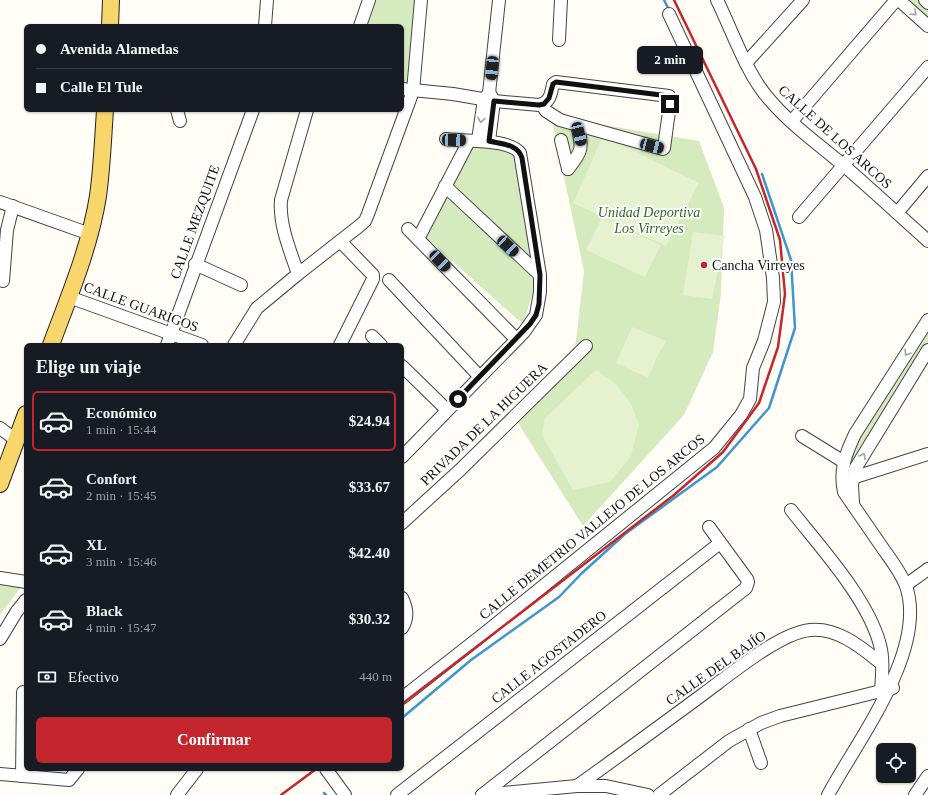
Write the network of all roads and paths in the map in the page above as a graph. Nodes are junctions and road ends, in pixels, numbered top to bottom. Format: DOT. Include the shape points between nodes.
graph roads {
  1 [pos="111,0"];
  2 [pos="267,0"];
  3 [pos="369,0"];
  4 [pos="421,0"];
  5 [pos="499,0"];
  6 [pos="562,0"];
  7 [pos="716,0"];
  8 [pos="803,0"];
  9 [pos="898,0"];
  10 [pos="925,0"];
  11 [pos="928,2"];
  12 [pos="669,14"];
  13 [pos="110,24"];
  14 [pos="265,24"];
  15 [pos="361,24"];
  16 [pos="928,26"];
  17 [pos="558,40"];
  18 [pos="746,63"];
  19 [pos="928,67"];
  20 [pos="407,90"];
  21 [pos="489,98"];
  22 [pos="542,105"];
  23 [pos="105,112"];
  24 [pos="252,112"];
  25 [pos="306,112"];
  26 [pos="400,112"];
  27 [pos="792,122"];
  28 [pos="577,125"];
  29 [pos="446,139"];
  30 [pos="561,140"];
  31 [pos="479,141"];
  32 [pos="844,165"];
  33 [pos="928,176"];
  34 [pos="445,186"];
  35 [pos="0,202"];
  36 [pos="13,206"];
  37 [pos="897,213"];
  38 [pos="799,217"];
  39 [pos="408,229"];
  40 [pos="90,234"];
  41 [pos="418,239"];
  42 [pos="340,241"];
  43 [pos="928,241"];
  44 [pos="196,264"];
  45 [pos="298,274"];
  46 [pos="540,275"];
  47 [pos="390,280"];
  48 [pos="3,281"];
  49 [pos="241,285"];
  50 [pos="69,297"];
  51 [pos="928,320"];
  52 [pos="171,333"];
  53 [pos="372,336"];
  54 [pos="516,339"];
  55 [pos="52,343"];
  56 [pos="168,343"];
  57 [pos="197,343"];
  58 [pos="235,343"];
  59 [pos="341,343"];
  60 [pos="379,343"];
  61 [pos="586,346"];
  62 [pos="928,350"];
  63 [pos="404,368"];
  64 [pos="480,377"];
  65 [pos="447,410"];
  66 [pos="24,419"];
  67 [pos="0,428"];
  68 [pos="802,436"];
  69 [pos="16,440"];
  70 [pos="404,451"];
  71 [pos="928,454"];
  72 [pos="844,462"];
  73 [pos="852,478"];
  74 [pos="0,484"];
  75 [pos="853,506"];
  76 [pos="791,510"];
  77 [pos="404,521"];
  78 [pos="709,527"];
  79 [pos="720,543"];
  80 [pos="928,569"];
  81 [pos="0,578"];
  82 [pos="24,582"];
  83 [pos="906,585"];
  84 [pos="24,602"];
  85 [pos="404,602"];
  86 [pos="404,623"];
  87 [pos="0,640"];
  88 [pos="882,664"];
  89 [pos="887,690"];
  90 [pos="23,692"];
  91 [pos="404,696"];
  92 [pos="749,729"];
  93 [pos="761,763"];
  94 [pos="76,771"];
  95 [pos="195,771"];
  96 [pos="327,771"];
  97 [pos="0,774"];
  98 [pos="22,776"];
  99 [pos="928,776"];
  100 [pos="577,786"];
  101 [pos="177,795"];
  102 [pos="345,795"];
  103 [pos="397,795"];
  104 [pos="481,795"];
  105 [pos="648,795"];
  106 [pos="659,795"];
  107 [pos="828,795"];
  108 [pos="915,795"];
  1 -- 13 [label="main road"];
  2 -- 14 [label="street"];
  3 -- 15 [label="street"];
  4 -- 20 [label="street"];
  5 -- 21 [label="street"];
  6 -- 17 [label="street"];
  7 -- 18 [label="street, CALLE DE LOS ARCOS"];
  8 -- 18 [label="street"];
  9 -- 16 [label="street, one-way"];
  9 -- 27 [label="street"];
  10 -- 11 [label="street"];
  12 -- 91 [label="street, CALLE DEMETRIO VALLEJO DE LOS ARCOS" via="755,197 766,230 774,302 764,341 753,368 750,399 714,448"];
  18 -- 27 [label="street, CALLE DE LOS ARCOS" via="758,85"];
  19 -- 32 [label="street"];
  20 -- 21 [label="street"];
  21 -- 22 [label="street"];
  21 -- 31 [label="street"];
  22 -- 28 [label="street" via="553,116"];
  22 -- 28 [label="street" via="548,101 556,82 670,98 663,149"];
  23 -- 40 [label="main road" via="98,196"];
  24 -- 44 [label="street, CALLE MEZQUITE"];
  25 -- 45 [label="street" via="280,206 283,228"];
  26 -- 42 [label="street" via="368,214 358,227"];
  27 -- 32 [label="street, CALLE DE LOS ARCOS"];
  28 -- 30 [label="street" via="582,143 580,151 568,169"];
  29 -- 31 [label="street"];
  31 -- 34 [label="street"];
  31 -- 46 [label="street" via="515,147 520,153"];
  32 -- 37 [label="street, CALLE DE LOS ARCOS"];
  32 -- 38 [label="street"];
  33 -- 37 [label="street"];
  34 -- 41 [label="street"];
  34 -- 46 [label="street"];
  35 -- 36 [label="street"];
  36 -- 40 [label="street"];
  36 -- 48 [label="street" via="8,223"];
  37 -- 43 [label="street, CALLE DE LOS ARCOS"];
  39 -- 41 [label="street"];
  40 -- 50 [label="main road"];
  41 -- 54 [label="street"];
  42 -- 45 [label="street"];
  42 -- 59 [label="street" via="373,275"];
  44 -- 49 [label="street"];
  44 -- 52 [label="street, CALLE MEZQUITE"];
  45 -- 58 [label="street" via="257,308"];
  46 -- 54 [label="street" via="536,315"];
  47 -- 64 [label="street"];
  50 -- 52 [label="street, CALLE GUARIGOS"];
  50 -- 55 [label="main road"];
  51 -- 72 [label="street, one-way" via="855,434"];
  52 -- 56 [label="street, CALLE MEZQUITE"];
  52 -- 57 [label="street, CALLE GUARIGOS"];
  53 -- 60 [label="street"];
  54 -- 64 [label="street"];
  61 -- 77 [label="street, PRIVADA DE LA HIGUERA"];
  73 -- 62 [label="street, one-way" via="855,469"];
  63 -- 65 [label="street"];
  64 -- 65 [label="street"];
  65 -- 70 [label="street"];
  66 -- 69 [label="main road"];
  67 -- 69 [label="street"];
  68 -- 72 [label="street"];
  69 -- 74 [label="main road"];
  71 -- 73 [label="street"];
  72 -- 75 [label="street" via="842,483 844,492"];
  73 -- 75 [label="street"];
  75 -- 83 [label="street"];
  76 -- 88 [label="street" via="843,576 865,610 880,645"];
  78 -- 79 [label="street"];
  79 -- 103 [label="street, CALLE AGOSTADERO"];
  79 -- 104 [label="street" via="747,579 746,588"];
  80 -- 83 [label="street"];
  81 -- 82 [label="street"];
  83 -- 89 [label="street" via="912,605 912,624 906,653"];
  84 -- 87 [label="street"];
  85 -- 86 [label="street"];
  88 -- 89 [label="street"];
  88 -- 100 [label="street, CALLE DEL BAJÍO" via="860,647 834,633 811,630 797,632 742,665"];
  89 -- 92 [label="street" via="780,716"];
  89 -- 107 [label="street"];
  90 -- 98 [label="street"];
  92 -- 93 [label="street"];
  92 -- 106 [label="street" via="729,741"];
  94 -- 98 [label="street" via="69,780"];
  95 -- 101 [label="street"];
  96 -- 102 [label="street"];
  97 -- 98 [label="street"];
  99 -- 108 [label="street"];
  100 -- 104 [label="street"];
  100 -- 105 [label="street" via="611,787"];
}
